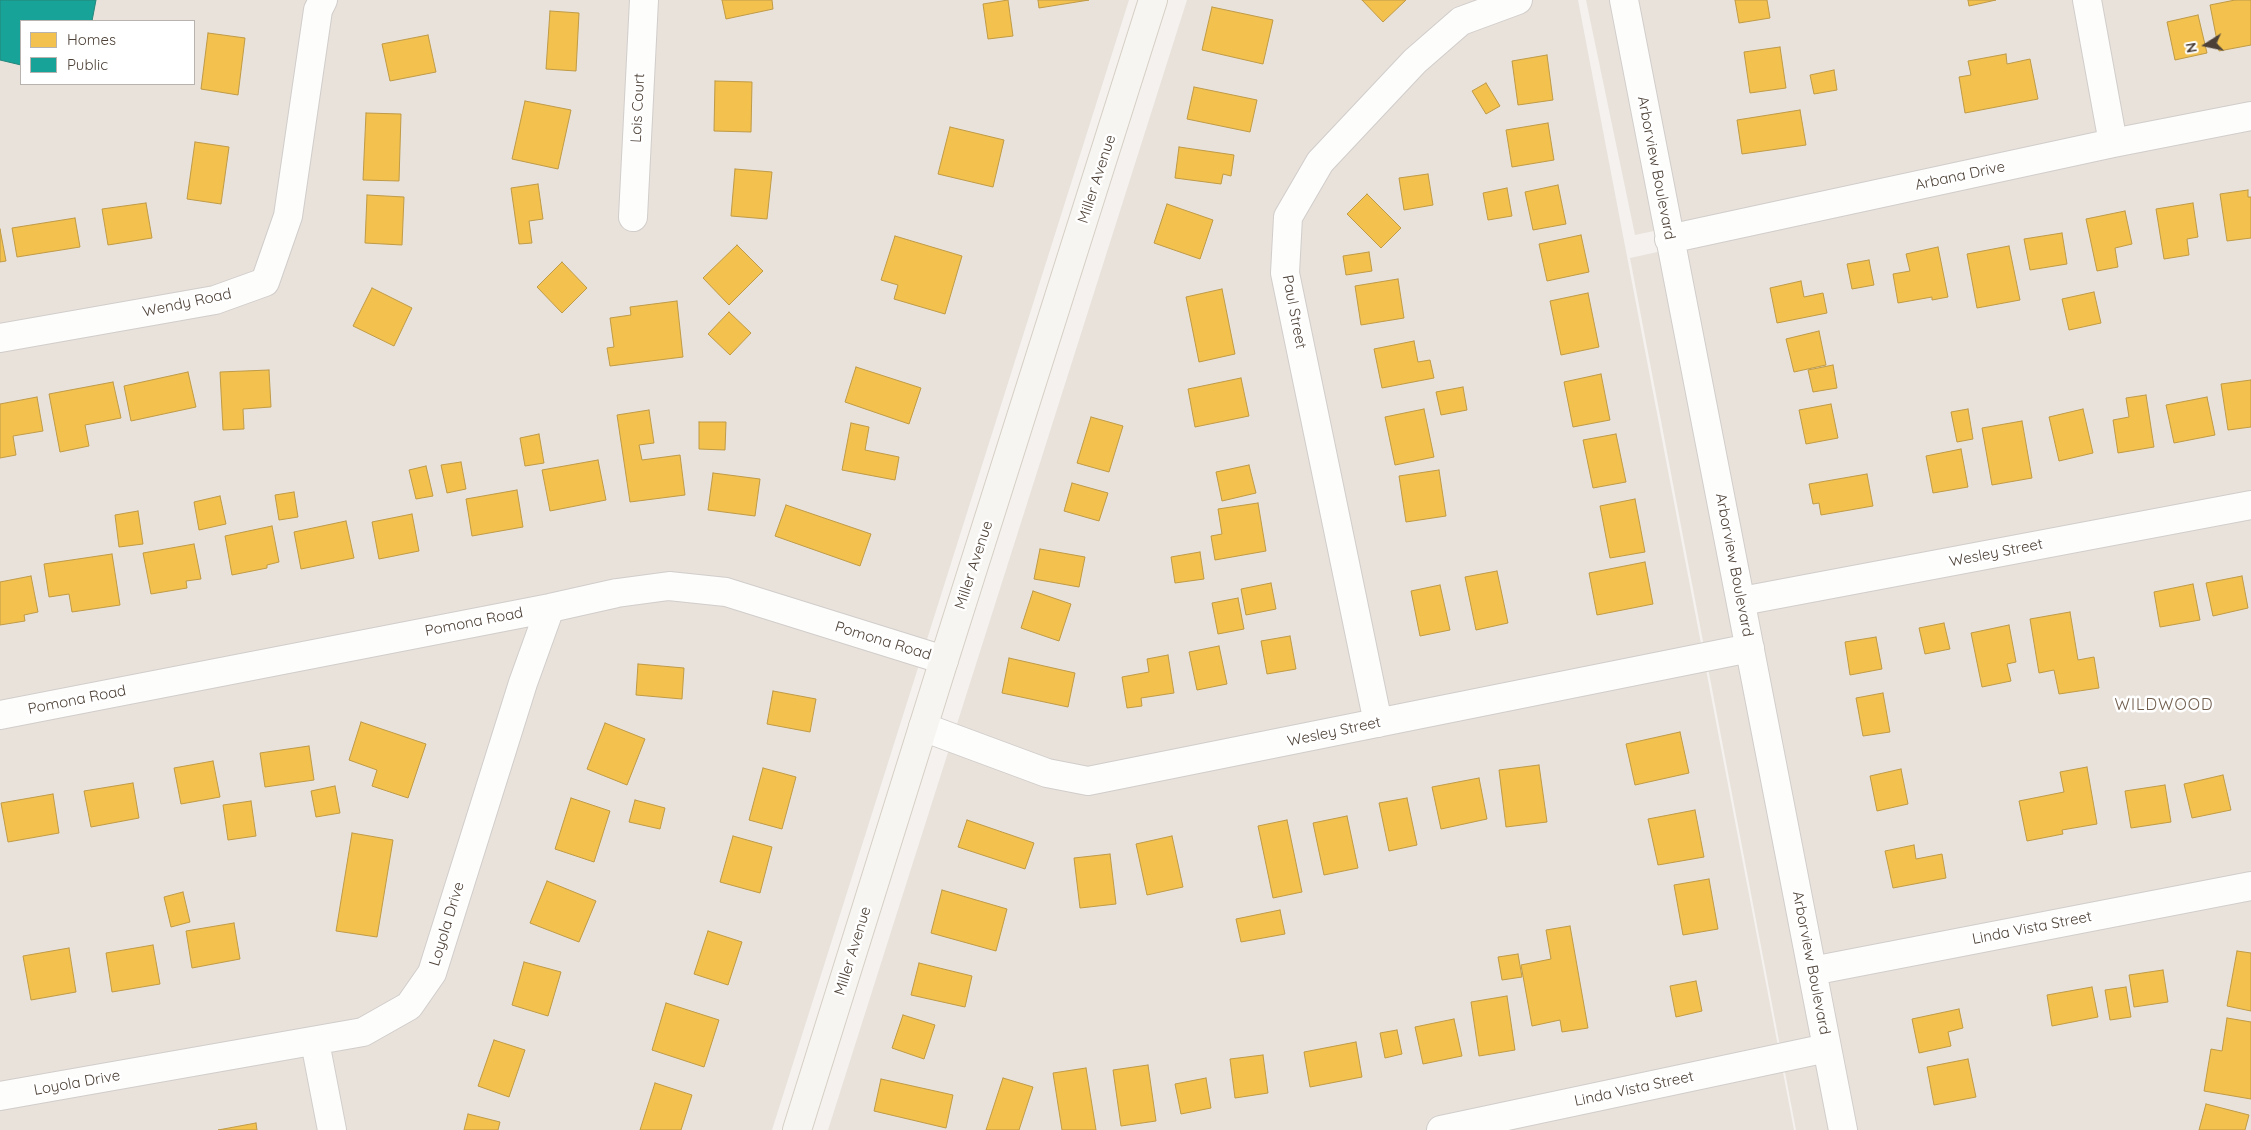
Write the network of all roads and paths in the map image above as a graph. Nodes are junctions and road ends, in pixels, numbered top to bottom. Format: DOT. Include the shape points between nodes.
graph roads {
  1 [pos="324,0"];
  2 [pos="644,0"];
  3 [pos="1154,0"];
  4 [pos="1518,0"];
  5 [pos="1624,0"];
  6 [pos="2087,0"];
  7 [pos="2251,116"];
  8 [pos="2113,143"];
  9 [pos="633,217"];
  10 [pos="1669,239"];
  11 [pos="0,338"];
  12 [pos="2251,505"];
  13 [pos="1742,602"];
  14 [pos="550,608"];
  15 [pos="1750,648"];
  16 [pos="944,660"];
  17 [pos="0,715"];
  18 [pos="1378,723"];
  19 [pos="923,727"];
  20 [pos="2251,886"];
  21 [pos="1812,971"];
  22 [pos="315,1042"];
  23 [pos="1827,1048"];
  24 [pos="0,1096"];
  25 [pos="332,1130"];
  26 [pos="798,1130"];
  27 [pos="1440,1130"];
  28 [pos="1843,1130"];
  1 -- 11 [label="street, Wendy Road" via="318,10 288,216 265,282 215,300"];
  2 -- 9 [label="street, Lois Court"];
  3 -- 16 [label="main road, Miller Avenue"];
  4 -- 18 [label="street, Paul Street" via="1461,22 1415,61 1320,162 1288,217 1285,273"];
  5 -- 10 [label="street, Arborview Boulevard"];
  6 -- 8 [label="street"];
  7 -- 8 [label="street, Arbana Drive"];
  8 -- 10 [label="street, Arbana Drive"];
  10 -- 13 [label="street, Arborview Boulevard"];
  12 -- 13 [label="street, Wesley Street"];
  13 -- 15 [label="street, Arborview Boulevard"];
  14 -- 16 [label="street, Pomona Road" via="617,593 669,586 726,592"];
  14 -- 17 [label="street, Pomona Road"];
  14 -- 22 [label="street, Loyola Drive" via="523,683 432,973 409,1006 363,1032"];
  15 -- 18 [label="street, Wesley Street"];
  15 -- 21 [label="street, Arborview Boulevard"];
  16 -- 19 [label="main road, Miller Avenue"];
  18 -- 19 [label="street, Wesley Street" via="1088,781 1047,773"];
  19 -- 26 [label="main road, Miller Avenue"];
  20 -- 21 [label="street, Linda Vista Street"];
  21 -- 23 [label="street, Arborview Boulevard"];
  22 -- 24 [label="street, Loyola Drive"];
  22 -- 25 [label="street"];
  23 -- 27 [label="street, Linda Vista Street"];
  23 -- 28 [label="street, Arborview Boulevard"];
}
